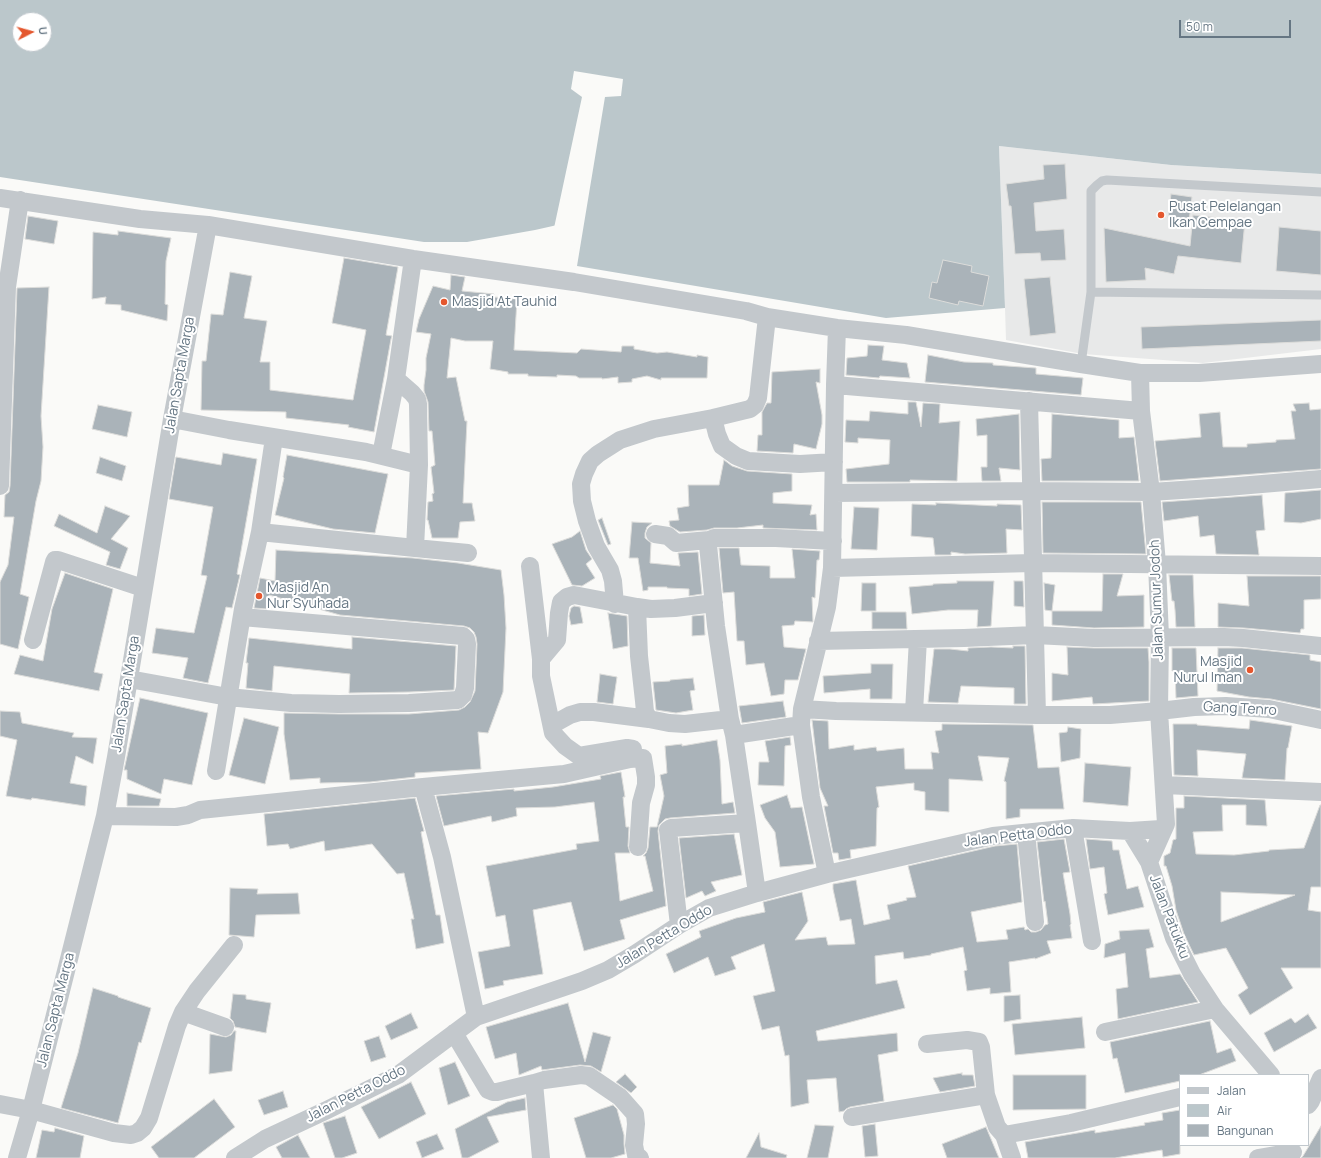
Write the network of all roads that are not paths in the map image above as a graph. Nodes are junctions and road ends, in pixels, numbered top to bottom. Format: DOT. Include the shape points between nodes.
graph roads {
  1 [pos="1321,192"];
  2 [pos="0,198"];
  3 [pos="20,200"];
  4 [pos="208,225"];
  5 [pos="413,259"];
  6 [pos="1091,292"];
  7 [pos="1321,295"];
  8 [pos="767,317"];
  9 [pos="837,328"];
  10 [pos="1081,364"];
  11 [pos="1321,364"];
  12 [pos="1140,372"];
  13 [pos="396,379"];
  14 [pos="835,385"];
  15 [pos="1029,401"];
  16 [pos="1141,411"];
  17 [pos="713,418"];
  18 [pos="172,419"];
  19 [pos="274,438"];
  20 [pos="381,455"];
  21 [pos="834,462"];
  22 [pos="419,465"];
  23 [pos="1321,479"];
  24 [pos="0,486"];
  25 [pos="1032,491"];
  26 [pos="1150,492"];
  27 [pos="834,493"];
  28 [pos="260,532"];
  29 [pos="655,534"];
  30 [pos="710,540"];
  31 [pos="833,542"];
  32 [pos="415,548"];
  33 [pos="468,553"];
  34 [pos="1033,563"];
  35 [pos="1157,564"];
  36 [pos="530,566"];
  37 [pos="1321,566"];
  38 [pos="832,568"];
  39 [pos="143,588"];
  40 [pos="714,603"];
  41 [pos="615,604"];
  42 [pos="637,608"];
  43 [pos="242,617"];
  44 [pos="1035,635"];
  45 [pos="1160,637"];
  46 [pos="33,640"];
  47 [pos="918,640"];
  48 [pos="818,641"];
  49 [pos="1321,646"];
  50 [pos="541,659"];
  51 [pos="129,679"];
  52 [pos="228,697"];
  53 [pos="1159,711"];
  54 [pos="914,712"];
  55 [pos="1037,715"];
  56 [pos="802,717"];
  57 [pos="649,720"];
  58 [pos="1321,720"];
  59 [pos="552,725"];
  60 [pos="732,727"];
  61 [pos="643,758"];
  62 [pos="216,771"];
  63 [pos="1164,785"];
  64 [pos="423,787"];
  65 [pos="1321,792"];
  66 [pos="105,816"];
  67 [pos="747,823"];
  68 [pos="1164,827"];
  69 [pos="1073,828"];
  70 [pos="1130,831"];
  71 [pos="1026,833"];
  72 [pos="638,847"];
  73 [pos="1149,862"];
  74 [pos="827,874"];
  75 [pos="757,893"];
  76 [pos="1036,922"];
  77 [pos="679,925"];
  78 [pos="1092,941"];
  79 [pos="234,945"];
  80 [pos="1215,1009"];
  81 [pos="183,1012"];
  82 [pos="476,1017"];
  83 [pos="225,1027"];
  84 [pos="1105,1032"];
  85 [pos="454,1033"];
  86 [pos="927,1044"];
  87 [pos="1270,1074"];
  88 [pos="1321,1078"];
  89 [pos="534,1083"];
  90 [pos="986,1095"];
  91 [pos="1179,1097"];
  92 [pos="0,1104"];
  93 [pos="1309,1104"];
  94 [pos="31,1110"];
  95 [pos="852,1117"];
  96 [pos="1004,1135"];
  97 [pos="1293,1152"];
  98 [pos="17,1158"];
  99 [pos="235,1158"];
  100 [pos="541,1158"];
  101 [pos="640,1158"];
  102 [pos="1012,1158"];
  103 [pos="1258,1158"];
  1 -- 6 [label="lane" via="1107,180 1102,182 1091,191"];
  2 -- 3 [label="street"];
  3 -- 4 [label="street" via="140,219"];
  3 -- 24 [label="street" via="8,287"];
  4 -- 5 [label="street"];
  4 -- 18 [label="street, Jalan Sapta Marga"];
  5 -- 8 [label="street" via="574,282 746,311"];
  5 -- 13 [label="street"];
  6 -- 7 [label="lane"];
  6 -- 10 [label="lane"];
  8 -- 9 [label="street"];
  8 -- 17 [label="street" via="758,398 755,405"];
  9 -- 10 [label="street" via="906,335"];
  9 -- 14 [label="street"];
  10 -- 12 [label="street"];
  11 -- 12 [label="street" via="1199,373"];
  12 -- 16 [label="street, Jalan Sumur Jodoh"];
  13 -- 20 [label="street"];
  13 -- 22 [label="street" via="417,399"];
  14 -- 15 [label="street"];
  14 -- 21 [label="street"];
  15 -- 16 [label="street"];
  15 -- 25 [label="street"];
  16 -- 26 [label="street, Jalan Sumur Jodoh"];
  17 -- 21 [label="street" via="722,446 748,461 800,464"];
  17 -- 41 [label="street" via="654,429 620,440 590,461 581,484 582,501 596,546 610,570"];
  18 -- 19 [label="street"];
  18 -- 39 [label="street, Jalan Sapta Marga"];
  19 -- 20 [label="street"];
  19 -- 28 [label="street"];
  20 -- 22 [label="street"];
  21 -- 27 [label="street"];
  22 -- 32 [label="street"];
  23 -- 26 [label="street"];
  25 -- 26 [label="street"];
  25 -- 27 [label="street"];
  25 -- 34 [label="street"];
  26 -- 35 [label="street, Jalan Sumur Jodoh"];
  27 -- 31 [label="street"];
  28 -- 32 [label="street"];
  28 -- 43 [label="street"];
  29 -- 30 [label="street" via="668,536 676,543"];
  30 -- 31 [label="street" via="776,538"];
  30 -- 40 [label="street" via="708,545"];
  31 -- 38 [label="street"];
  32 -- 33 [label="street"];
  34 -- 35 [label="street"];
  34 -- 38 [label="street"];
  34 -- 44 [label="street"];
  35 -- 37 [label="street"];
  35 -- 45 [label="street, Jalan Sumur Jodoh"];
  36 -- 50 [label="street"];
  38 -- 48 [label="street" via="827,607"];
  39 -- 46 [label="street" via="55,560"];
  39 -- 51 [label="street, Jalan Sapta Marga"];
  40 -- 42 [label="street" via="675,608"];
  40 -- 60 [label="street"];
  41 -- 42 [label="street"];
  41 -- 50 [label="street" via="574,595 567,597 562,602 559,613 557,640"];
  42 -- 57 [label="street" via="639,656 645,712"];
  43 -- 52 [label="street"];
  43 -- 52 [label="street" via="463,636 467,644 465,688 458,700 409,703 299,703"];
  44 -- 45 [label="street" via="1094,638"];
  44 -- 47 [label="street"];
  44 -- 55 [label="street"];
  45 -- 49 [label="street" via="1243,638"];
  45 -- 53 [label="street, Jalan Sumur Jodoh"];
  47 -- 48 [label="street"];
  47 -- 54 [label="street"];
  48 -- 56 [label="street"];
  50 -- 59 [label="street" via="541,676"];
  51 -- 52 [label="street"];
  51 -- 66 [label="street, Jalan Sapta Marga"];
  52 -- 62 [label="street"];
  53 -- 55 [label="street, Gang Tenro" via="1110,715"];
  53 -- 58 [label="street, Gang Tenro" via="1194,707 1252,707"];
  53 -- 63 [label="street, Jalan Sumur Jodoh"];
  54 -- 55 [label="street, Gang Tenro"];
  54 -- 56 [label="street, Gang Tenro" via="836,711"];
  56 -- 60 [label="street, Gang Tenro"];
  56 -- 74 [label="street" via="810,797"];
  57 -- 59 [label="street, Gang Tenro" via="580,712 570,714"];
  57 -- 60 [label="street, Gang Tenro"];
  59 -- 61 [label="street" via="553,733 579,756 627,748 638,749"];
  60 -- 67 [label="street"];
  61 -- 64 [label="street" via="564,774"];
  61 -- 72 [label="street" via="646,785 641,803"];
  63 -- 65 [label="street"];
  63 -- 68 [label="street, Jalan Sumur Jodoh"];
  64 -- 66 [label="street" via="200,810 176,817"];
  64 -- 82 [label="street" via="442,857"];
  66 -- 94 [label="street, Jalan Sapta Marga"];
  67 -- 75 [label="street"];
  67 -- 77 [label="street" via="668,830"];
  68 -- 70 [label="street, Jalan Petta Oddo"];
  68 -- 73 [label="street, Jalan Sumur Jodoh"];
  69 -- 70 [label="street, Jalan Petta Oddo"];
  69 -- 71 [label="street, Jalan Petta Oddo"];
  69 -- 78 [label="street"];
  70 -- 73 [label="street, Jalan Patukku"];
  71 -- 74 [label="street, Jalan Petta Oddo" via="986,838"];
  71 -- 76 [label="street"];
  73 -- 80 [label="street, Jalan Patukku" via="1174,938 1192,974"];
  74 -- 75 [label="street, Jalan Petta Oddo"];
  75 -- 77 [label="street, Jalan Petta Oddo" via="709,908"];
  77 -- 82 [label="street, Jalan Petta Oddo" via="608,970"];
  79 -- 81 [label="street" via="197,990"];
  80 -- 84 [label="street"];
  80 -- 87 [label="street, Jalan Patukku"];
  81 -- 83 [label="street"];
  81 -- 94 [label="street" via="149,1118 137,1133 114,1133"];
  82 -- 85 [label="street, Jalan Petta Oddo"];
  85 -- 89 [label="street" via="488,1090 497,1092"];
  85 -- 99 [label="street, Jalan Petta Oddo" via="398,1075 265,1139"];
  86 -- 90 [label="street" via="967,1040 978,1042 981,1047"];
  88 -- 93 [label="street"];
  89 -- 100 [label="street"];
  89 -- 101 [label="street" via="581,1075 589,1076 620,1096 636,1117 634,1145 636,1155"];
  90 -- 95 [label="street"];
  90 -- 96 [label="street" via="997,1127"];
  91 -- 96 [label="street" via="1086,1120"];
  92 -- 94 [label="street"];
  94 -- 98 [label="street, Jalan Sapta Marga"];
  96 -- 102 [label="street"];
  97 -- 103 [label="street"];
}
